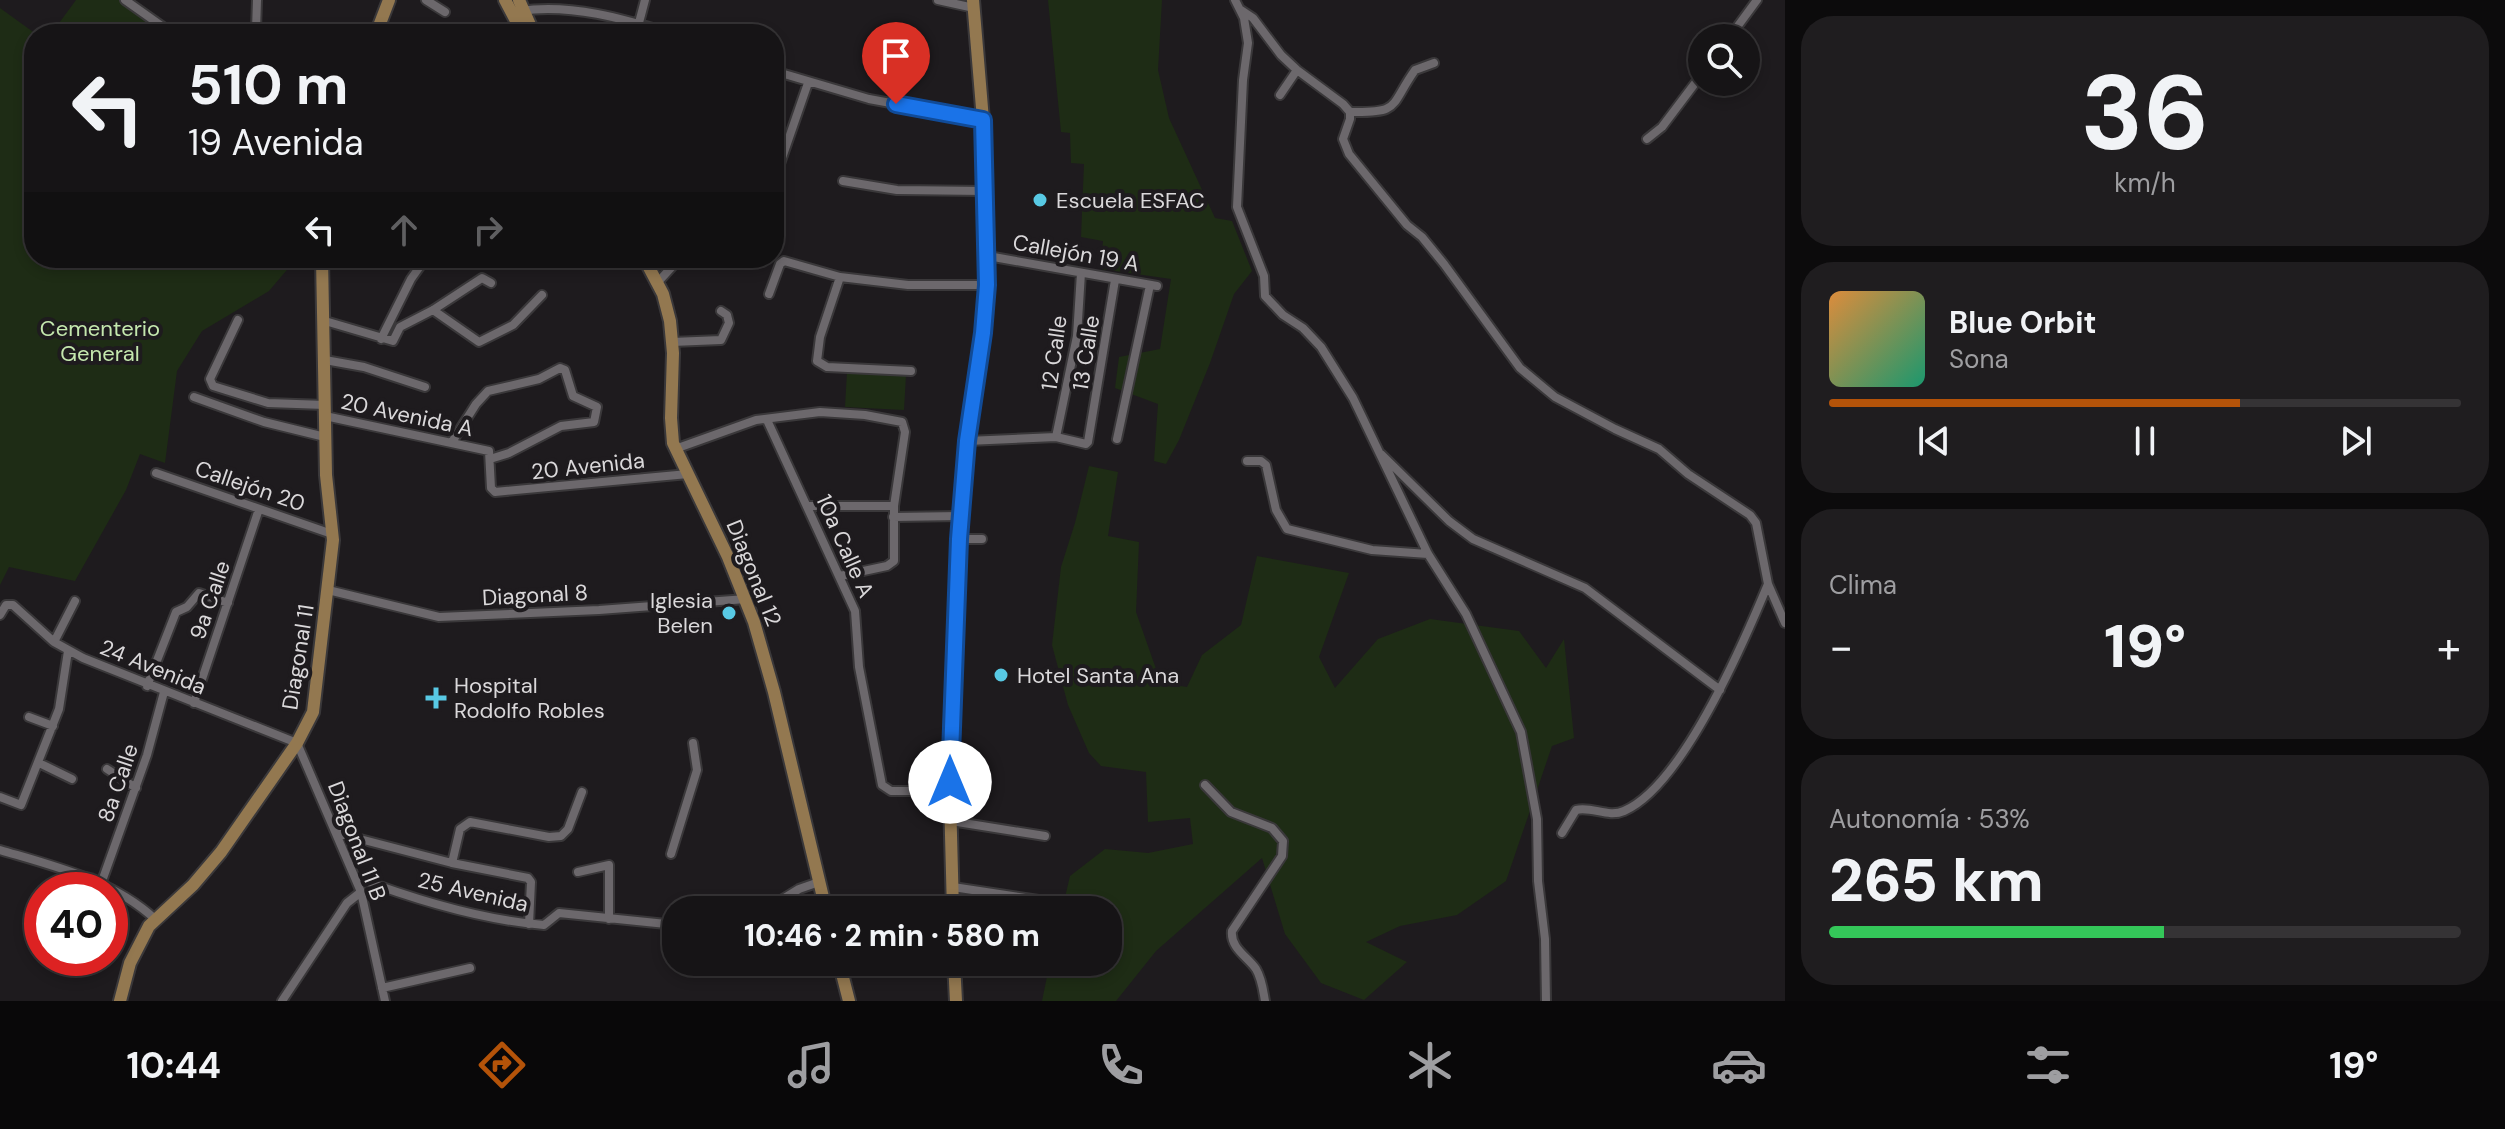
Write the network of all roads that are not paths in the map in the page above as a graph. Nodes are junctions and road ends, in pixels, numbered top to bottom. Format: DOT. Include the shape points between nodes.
graph roads {
  1 [pos="125,0"];
  2 [pos="257,0"];
  3 [pos="389,0"];
  4 [pos="426,0"];
  5 [pos="505,0"];
  6 [pos="645,0"];
  7 [pos="938,0"];
  8 [pos="1757,0"];
  9 [pos="974,4"];
  10 [pos="1236,4"];
  11 [pos="518,8"];
  12 [pos="445,12"];
  13 [pos="638,23"];
  14 [pos="159,24"];
  15 [pos="256,24"];
  16 [pos="380,24"];
  17 [pos="641,24"];
  18 [pos="1739,24"];
  19 [pos="1434,63"];
  20 [pos="1297,70"];
  21 [pos="784,75"];
  22 [pos="808,83"];
  23 [pos="1688,93"];
  24 [pos="1280,95"];
  25 [pos="1350,112"];
  26 [pos="983,120"];
  27 [pos="1647,139"];
  28 [pos="784,152"];
  29 [pos="843,181"];
  30 [pos="986,191"];
  31 [pos="988,256"];
  32 [pos="784,261"];
  33 [pos="322,268"];
  34 [pos="420,268"];
  35 [pos="650,268"];
  36 [pos="671,268"];
  37 [pos="779,268"];
  38 [pos="1081,273"];
  39 [pos="840,277"];
  40 [pos="1115,280"];
  41 [pos="658,282"];
  42 [pos="491,283"];
  43 [pos="987,285"];
  44 [pos="769,294"];
  45 [pos="542,295"];
  46 [pos="433,310"];
  47 [pos="721,311"];
  48 [pos="238,320"];
  49 [pos="325,321"];
  50 [pos="381,339"];
  51 [pos="672,342"];
  52 [pos="325,360"];
  53 [pos="911,371"];
  54 [pos="425,387"];
  55 [pos="194,397"];
  56 [pos="325,411"];
  57 [pos="767,420"];
  58 [pos="325,437"];
  59 [pos="1056,437"];
  60 [pos="1117,439"];
  61 [pos="967,441"];
  62 [pos="452,442"];
  63 [pos="675,449"];
  64 [pos="1377,451"];
  65 [pos="490,459"];
  66 [pos="1247,461"];
  67 [pos="156,473"];
  68 [pos="688,474"];
  69 [pos="492,491"];
  70 [pos="807,506"];
  71 [pos="894,506"];
  72 [pos="259,509"];
  73 [pos="961,516"];
  74 [pos="893,517"];
  75 [pos="332,534"];
  76 [pos="959,539"];
  77 [pos="982,539"];
  78 [pos="1428,554"];
  79 [pos="840,576"];
  80 [pos="1768,584"];
  81 [pos="328,590"];
  82 [pos="746,599"];
  83 [pos="75,601"];
  84 [pos="228,603"];
  85 [pos="0,615"];
  86 [pos="1785,623"];
  87 [pos="54,642"];
  88 [pos="68,651"];
  89 [pos="147,686"];
  90 [pos="1720,690"];
  91 [pos="164,692"];
  92 [pos="194,703"];
  93 [pos="29,717"];
  94 [pos="53,726"];
  95 [pos="297,743"];
  96 [pos="693,743"];
  97 [pos="39,763"];
  98 [pos="107,769"];
  99 [pos="72,779"];
  100 [pos="1205,785"];
  101 [pos="136,788"];
  102 [pos="950,791"];
  103 [pos="582,792"];
  104 [pos="0,797"];
  105 [pos="951,821"];
  106 [pos="337,833"];
  107 [pos="1562,833"];
  108 [pos="1045,836"];
  109 [pos="0,850"];
  110 [pos="671,854"];
  111 [pos="452,863"];
  112 [pos="72,872"];
  113 [pos="105,872"];
  114 [pos="578,872"];
  115 [pos="355,877"];
  116 [pos="819,882"];
  117 [pos="953,887"];
  118 [pos="361,892"];
  119 [pos="788,896"];
  120 [pos="822,896"];
  121 [pos="953,896"];
  122 [pos="1012,896"];
  123 [pos="128,900"];
  124 [pos="155,919"];
  125 [pos="609,919"];
  126 [pos="529,924"];
  127 [pos="662,924"];
  128 [pos="470,968"];
  129 [pos="843,976"];
  130 [pos="955,976"];
  131 [pos="382,988"];
  132 [pos="120,1001"];
  133 [pos="282,1001"];
  134 [pos="385,1001"];
  135 [pos="849,1001"];
  136 [pos="956,1001"];
  137 [pos="1265,1001"];
  138 [pos="1546,1001"];
  1 -- 14 [label="street"];
  2 -- 15 [label="street"];
  3 -- 16 [label="street"];
  4 -- 12 [label="street"];
  5 -- 11 [label="street"];
  6 -- 13 [label="street"];
  7 -- 9 [label="street"];
  8 -- 18 [label="street"];
  9 -- 26 [label="street"];
  10 -- 20 [label="street"];
  10 -- 64 [label="street" via="1248,43 1237,207 1264,276 1265,296 1321,347"];
  11 -- 13 [label="street"];
  13 -- 17 [label="street"];
  19 -- 25 [label="street" via="1415,70 1388,110"];
  20 -- 24 [label="street"];
  20 -- 25 [label="street"];
  21 -- 22 [label="street"];
  22 -- 26 [label="street"];
  22 -- 28 [label="street"];
  23 -- 27 [label="street"];
  25 -- 80 [label="street" via="1343,139 1349,154 1437,255 1520,368 1555,397 1659,449 1750,515"];
  26 -- 30 [label="street"];
  29 -- 30 [label="street" via="897,190"];
  30 -- 31 [label="street"];
  31 -- 38 [label="street, Callejón 19 A"];
  31 -- 43 [label="street"];
  32 -- 39 [label="street"];
  33 -- 49 [label="street, Diagonal 11"];
  34 -- 50 [label="street"];
  35 -- 41 [label="street, Diagonal 12"];
  36 -- 41 [label="street"];
  37 -- 44 [label="street"];
  38 -- 40 [label="street, Callejón 19 A"];
  38 -- 59 [label="street, 12 Calle" via="1077,336"];
  39 -- 43 [label="street" via="908,285"];
  39 -- 53 [label="street" via="817,361 827,367"];
  40 -- 59 [label="street, 13 Calle" via="1091,431 1086,444"];
  40 -- 60 [label="street, Callejón 19 A" via="1154,285"];
  41 -- 51 [label="street, Diagonal 12"];
  42 -- 46 [label="street" via="482,278"];
  43 -- 61 [label="street"];
  45 -- 46 [label="street" via="513,325 479,342"];
  46 -- 50 [label="street" via="400,327 393,341"];
  47 -- 51 [label="street" via="729,323 721,340"];
  48 -- 56 [label="street, 20 Avenida A" via="210,379 213,386 268,403"];
  49 -- 50 [label="street"];
  49 -- 52 [label="street, Diagonal 11"];
  51 -- 63 [label="street, Diagonal 12"];
  52 -- 54 [label="street"];
  52 -- 56 [label="street, Diagonal 11"];
  55 -- 58 [label="street"];
  56 -- 58 [label="street, Diagonal 11"];
  56 -- 62 [label="street, 20 Avenida A"];
  57 -- 63 [label="street"];
  57 -- 70 [label="street, 10a Calle A"];
  57 -- 71 [label="street" via="820,412 902,422"];
  58 -- 75 [label="street, Diagonal 11"];
  59 -- 61 [label="street"];
  61 -- 73 [label="street"];
  62 -- 65 [label="street, 20 Avenida A" via="489,451"];
  62 -- 65 [label="street" via="488,391 559,369 564,369 573,396 597,407 594,422 564,424"];
  63 -- 68 [label="street, Diagonal 12"];
  64 -- 78 [label="street"];
  64 -- 90 [label="street" via="1473,539 1585,588"];
  65 -- 69 [label="street, 20 Avenida A"];
  66 -- 78 [label="street" via="1266,465 1276,510 1287,529 1372,550"];
  67 -- 72 [label="street, Callejón 20"];
  68 -- 69 [label="street, 20 Avenida"];
  68 -- 82 [label="street, Diagonal 12"];
  70 -- 71 [label="street"];
  70 -- 79 [label="street, 10a Calle A"];
  71 -- 74 [label="street"];
  72 -- 75 [label="street, Callejón 20"];
  72 -- 84 [label="street, 9a Calle"];
  73 -- 74 [label="street"];
  73 -- 76 [label="street"];
  74 -- 79 [label="street" via="893,563"];
  75 -- 81 [label="street, Diagonal 11"];
  76 -- 77 [label="street"];
  76 -- 102 [label="street"];
  78 -- 138 [label="street" via="1466,614 1521,732 1537,819"];
  79 -- 102 [label="street, 10a Calle A" via="856,614 859,667 880,781 891,791"];
  80 -- 86 [label="street"];
  80 -- 90 [label="street"];
  81 -- 82 [label="street, Diagonal 8" via="439,617"];
  81 -- 95 [label="street, Diagonal 11" via="315,704"];
  82 -- 116 [label="street, Diagonal 12"];
  83 -- 87 [label="street"];
  84 -- 89 [label="street" via="199,593 176,612"];
  84 -- 92 [label="street, 9a Calle"];
  85 -- 87 [label="street, 24 Avenida" via="9,604"];
  87 -- 88 [label="street, 24 Avenida"];
  88 -- 89 [label="street, 24 Avenida"];
  88 -- 94 [label="street"];
  89 -- 91 [label="street, 24 Avenida"];
  90 -- 107 [label="street" via="1667,774 1632,807 1610,814 1576,810"];
  91 -- 92 [label="street, 24 Avenida"];
  91 -- 101 [label="street, 8a Calle"];
  92 -- 95 [label="street, 24 Avenida"];
  93 -- 94 [label="street"];
  94 -- 97 [label="street"];
  95 -- 106 [label="street, Diagonal 11 B"];
  95 -- 124 [label="street, Diagonal 11" via="214,861"];
  96 -- 110 [label="street" via="697,770"];
  97 -- 99 [label="street"];
  97 -- 104 [label="street" via="21,805"];
  98 -- 101 [label="street"];
  100 -- 137 [label="street" via="1231,812 1272,828 1283,841 1282,856 1231,938 1255,969"];
  101 -- 113 [label="street, 8a Calle"];
  102 -- 105 [label="street"];
  103 -- 111 [label="street" via="561,836 470,822 460,829"];
  105 -- 108 [label="street"];
  105 -- 117 [label="street"];
  106 -- 111 [label="street"];
  106 -- 115 [label="street, Diagonal 11 B"];
  109 -- 112 [label="street"];
  111 -- 126 [label="street" via="530,879"];
  114 -- 125 [label="street" via="609,865"];
  115 -- 118 [label="street, Diagonal 11 B"];
  115 -- 126 [label="street, 25 Avenida"];
  116 -- 119 [label="street"];
  116 -- 120 [label="street, Diagonal 12"];
  117 -- 121 [label="street"];
  117 -- 122 [label="street"];
  118 -- 131 [label="street, Diagonal 11 B"];
  118 -- 133 [label="street" via="347,903"];
  123 -- 124 [label="street"];
  124 -- 132 [label="street, Diagonal 11" via="137,947"];
  125 -- 126 [label="street, 25 Avenida" via="559,913 544,925"];
  125 -- 127 [label="street, 25 Avenida"];
  128 -- 131 [label="street"];
  129 -- 135 [label="street"];
  130 -- 136 [label="street"];
  131 -- 134 [label="street, Diagonal 11 B"];
}
